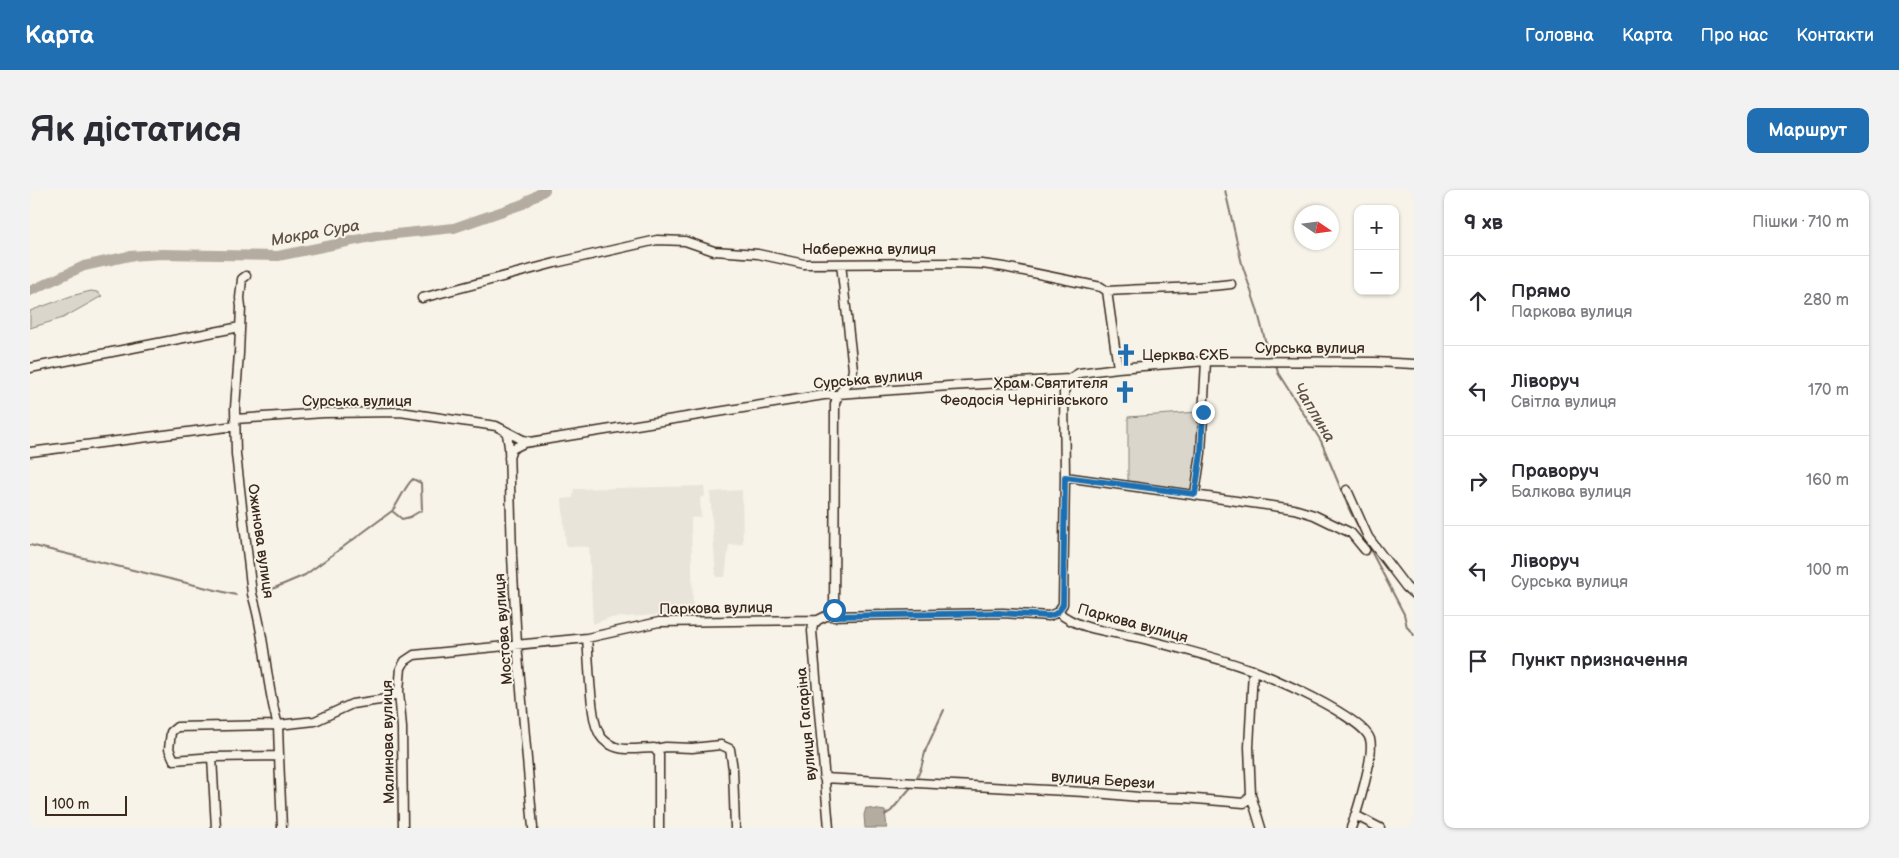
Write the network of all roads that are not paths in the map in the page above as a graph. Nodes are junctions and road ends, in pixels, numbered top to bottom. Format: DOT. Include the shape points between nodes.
graph roads {
  1 [pos="841,264"];
  2 [pos="246,276"];
  3 [pos="1231,284"];
  4 [pos="1107,291"];
  5 [pos="422,298"];
  6 [pos="240,327"];
  7 [pos="1206,361"];
  8 [pos="1414,364"];
  9 [pos="30,368"];
  10 [pos="1118,368"];
  11 [pos="1069,379"];
  12 [pos="838,395"];
  13 [pos="235,423"];
  14 [pos="504,430"];
  15 [pos="534,442"];
  16 [pos="30,452"];
  17 [pos="509,458"];
  18 [pos="1065,477"];
  19 [pos="1347,490"];
  20 [pos="1195,494"];
  21 [pos="1364,550"];
  22 [pos="1414,594"];
  23 [pos="1058,612"];
  24 [pos="834,616"];
  25 [pos="818,620"];
  26 [pos="587,638"];
  27 [pos="517,644"];
  28 [pos="409,657"];
  29 [pos="1252,670"];
  30 [pos="399,691"];
  31 [pos="278,725"];
  32 [pos="655,749"];
  33 [pos="279,756"];
  34 [pos="212,757"];
  35 [pos="824,778"];
  36 [pos="1250,795"];
  37 [pos="1355,815"];
  38 [pos="216,825"];
  39 [pos="282,828"];
  40 [pos="403,828"];
  41 [pos="533,828"];
  42 [pos="659,828"];
  43 [pos="736,828"];
  44 [pos="829,828"];
  45 [pos="1262,828"];
  46 [pos="1351,828"];
  47 [pos="1380,828"];
  1 -- 4 [label="street, Набережна вулиця" via="982,264 1101,287"];
  1 -- 5 [label="street, Набережна вулиця" via="804,264 758,254 714,251 685,241 657,240"];
  1 -- 12 [label="street" via="853,368 851,380"];
  2 -- 6 [label="street, Ожинова вулиця" via="241,285"];
  3 -- 4 [label="street, Набережна вулиця"];
  4 -- 10 [label="street"];
  6 -- 9 [label="street"];
  6 -- 13 [label="street, Ожинова вулиця"];
  7 -- 8 [label="street, Сурська вулиця"];
  7 -- 10 [label="street, Сурська вулиця"];
  7 -- 20 [label="street" via="1201,453"];
  10 -- 11 [label="street, Сурська вулиця" via="1079,373"];
  11 -- 12 [label="street, Сурська вулиця"];
  11 -- 18 [label="street" via="1064,392"];
  12 -- 15 [label="street, Сурська вулиця"];
  12 -- 24 [label="street" via="835,404"];
  13 -- 14 [label="street, Сурська вулиця" via="324,413 400,412 482,423"];
  13 -- 16 [label="street, Сурська вулиця"];
  13 -- 31 [label="street, Ожинова вулиця" via="237,469 252,594 259,616 270,700"];
  14 -- 15 [label="street, Сурська вулиця"];
  14 -- 17 [label="street, Мостова вулиця" via="509,440"];
  15 -- 17 [label="street, Сурська вулиця" via="515,446"];
  17 -- 27 [label="street, Мостова вулиця"];
  18 -- 20 [label="street"];
  18 -- 23 [label="street" via="1063,604"];
  19 -- 22 [label="street" via="1368,536 1406,588"];
  20 -- 21 [label="street" via="1314,515 1351,533"];
  23 -- 24 [label="street, Паркова вулиця" via="1049,616 999,613"];
  23 -- 29 [label="street, Паркова вулиця" via="1067,620 1086,626 1143,638"];
  24 -- 25 [label="street, Паркова вулиця"];
  25 -- 26 [label="street, Паркова вулиця" via="660,622"];
  25 -- 35 [label="street, вулиця Гагаріна" via="812,631"];
  26 -- 27 [label="street, Паркова вулиця"];
  26 -- 32 [label="street" via="597,730 602,738 616,747"];
  27 -- 28 [label="street, Паркова вулиця" via="419,653"];
  27 -- 41 [label="street, Мостова вулиця"];
  28 -- 30 [label="street, Малинова вулиця" via="401,668"];
  29 -- 36 [label="street"];
  29 -- 37 [label="street, Паркова вулиця" via="1318,700 1345,716 1370,737 1371,749"];
  30 -- 31 [label="street" via="387,699 352,704 315,721"];
  30 -- 40 [label="street, Малинова вулиця"];
  31 -- 33 [label="street, Ожинова вулиця"];
  31 -- 34 [label="street" via="177,727 171,732 169,750 174,760"];
  32 -- 42 [label="street" via="659,756"];
  32 -- 43 [label="street" via="721,745 730,749"];
  33 -- 34 [label="street"];
  33 -- 39 [label="street"];
  34 -- 38 [label="street"];
  35 -- 36 [label="street, вулиця Берези" via="1240,804 1247,802"];
  35 -- 44 [label="street, вулиця Гагаріна"];
  36 -- 45 [label="street"];
  37 -- 46 [label="street"];
  37 -- 47 [label="street"];
}
